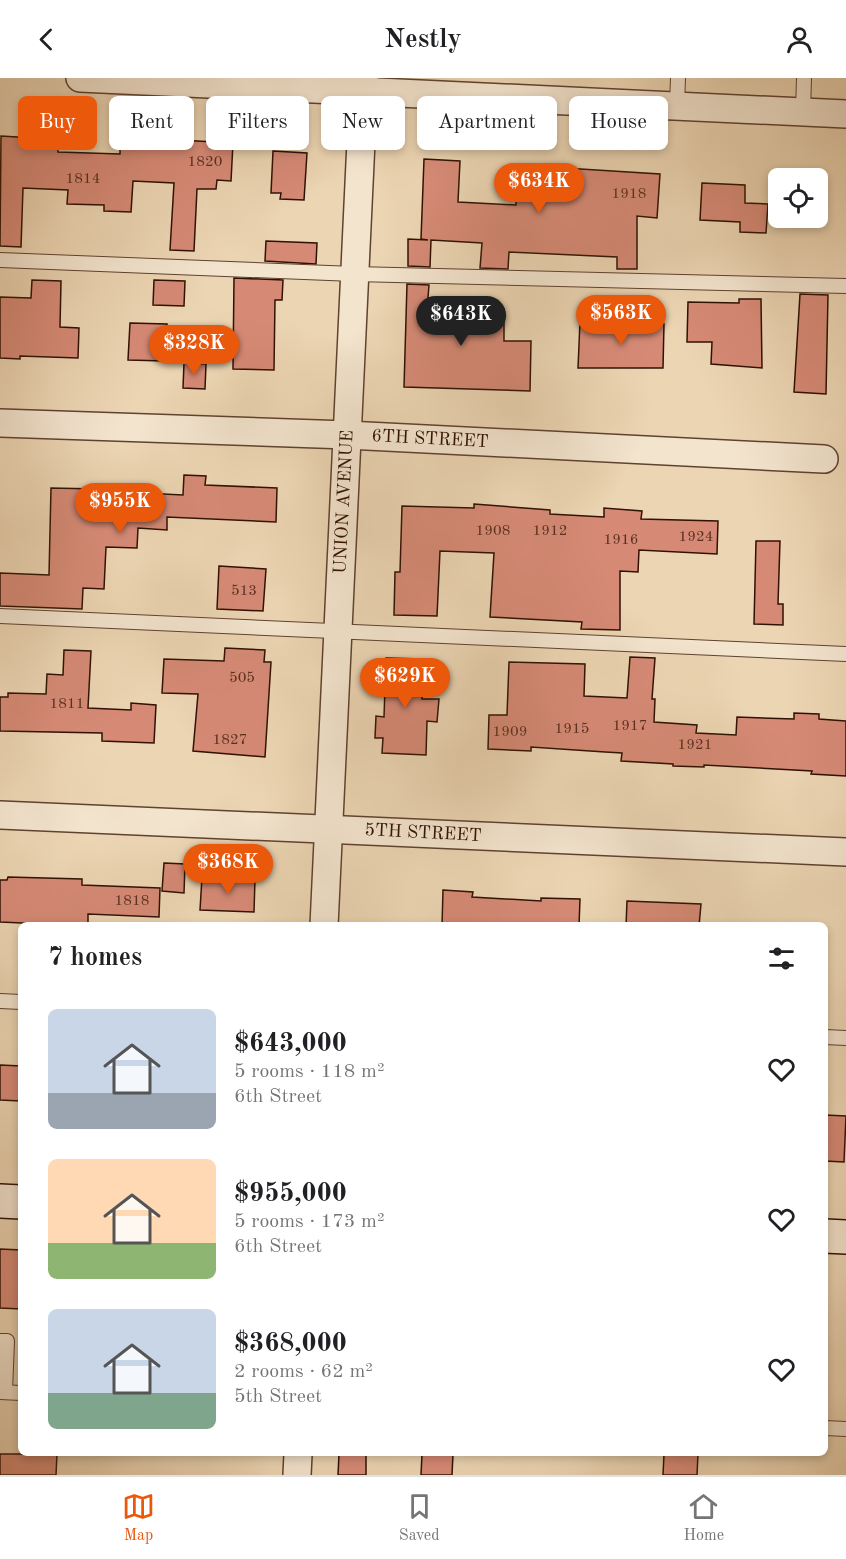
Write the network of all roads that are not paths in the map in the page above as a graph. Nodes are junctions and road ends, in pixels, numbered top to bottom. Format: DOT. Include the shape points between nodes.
graph roads {
  1 [pos="80,78"];
  2 [pos="678,78"];
  3 [pos="804,78"];
  4 [pos="363,85"];
  5 [pos="677,106"];
  6 [pos="802,112"];
  7 [pos="846,114"];
  8 [pos="0,260"];
  9 [pos="354,274"];
  10 [pos="846,286"];
  11 [pos="0,423"];
  12 [pos="347,435"];
  13 [pos="824,459"];
  14 [pos="0,616"];
  15 [pos="338,630"];
  16 [pos="846,654"];
  17 [pos="0,815"];
  18 [pos="328,829"];
  19 [pos="846,852"];
  20 [pos="324,922"];
  21 [pos="0,1001"];
  22 [pos="18,1002"];
  23 [pos="828,1037"];
  24 [pos="846,1038"];
  25 [pos="0,1201"];
  26 [pos="18,1202"];
  27 [pos="828,1236"];
  28 [pos="846,1237"];
  29 [pos="0,1341"];
  30 [pos="2,1392"];
  31 [pos="18,1393"];
  32 [pos="828,1428"];
  33 [pos="846,1429"];
  34 [pos="298,1456"];
  35 [pos="297,1475"];
  1 -- 4 [label="street"];
  2 -- 5 [label="lane"];
  3 -- 6 [label="lane"];
  4 -- 5 [label="street"];
  4 -- 9 [label="street, UNION AVENUE"];
  5 -- 6 [label="street"];
  6 -- 7 [label="street"];
  8 -- 9 [label="lane"];
  9 -- 10 [label="lane"];
  9 -- 12 [label="street, UNION AVENUE"];
  11 -- 12 [label="street, 6TH STREET"];
  12 -- 13 [label="street, 6TH STREET"];
  12 -- 15 [label="street, UNION AVENUE"];
  14 -- 15 [label="lane"];
  15 -- 16 [label="lane"];
  15 -- 18 [label="street, UNION AVENUE"];
  17 -- 18 [label="street, 5TH STREET"];
  18 -- 19 [label="street, 5TH STREET"];
  18 -- 20 [label="street, UNION AVENUE"];
  21 -- 22 [label="lane"];
  23 -- 24 [label="lane"];
  25 -- 26 [label="main road"];
  27 -- 28 [label="main road"];
  29 -- 30 [label="lane" via="7,1341"];
  30 -- 31 [label="lane"];
  32 -- 33 [label="lane"];
  34 -- 35 [label="street"];
}
